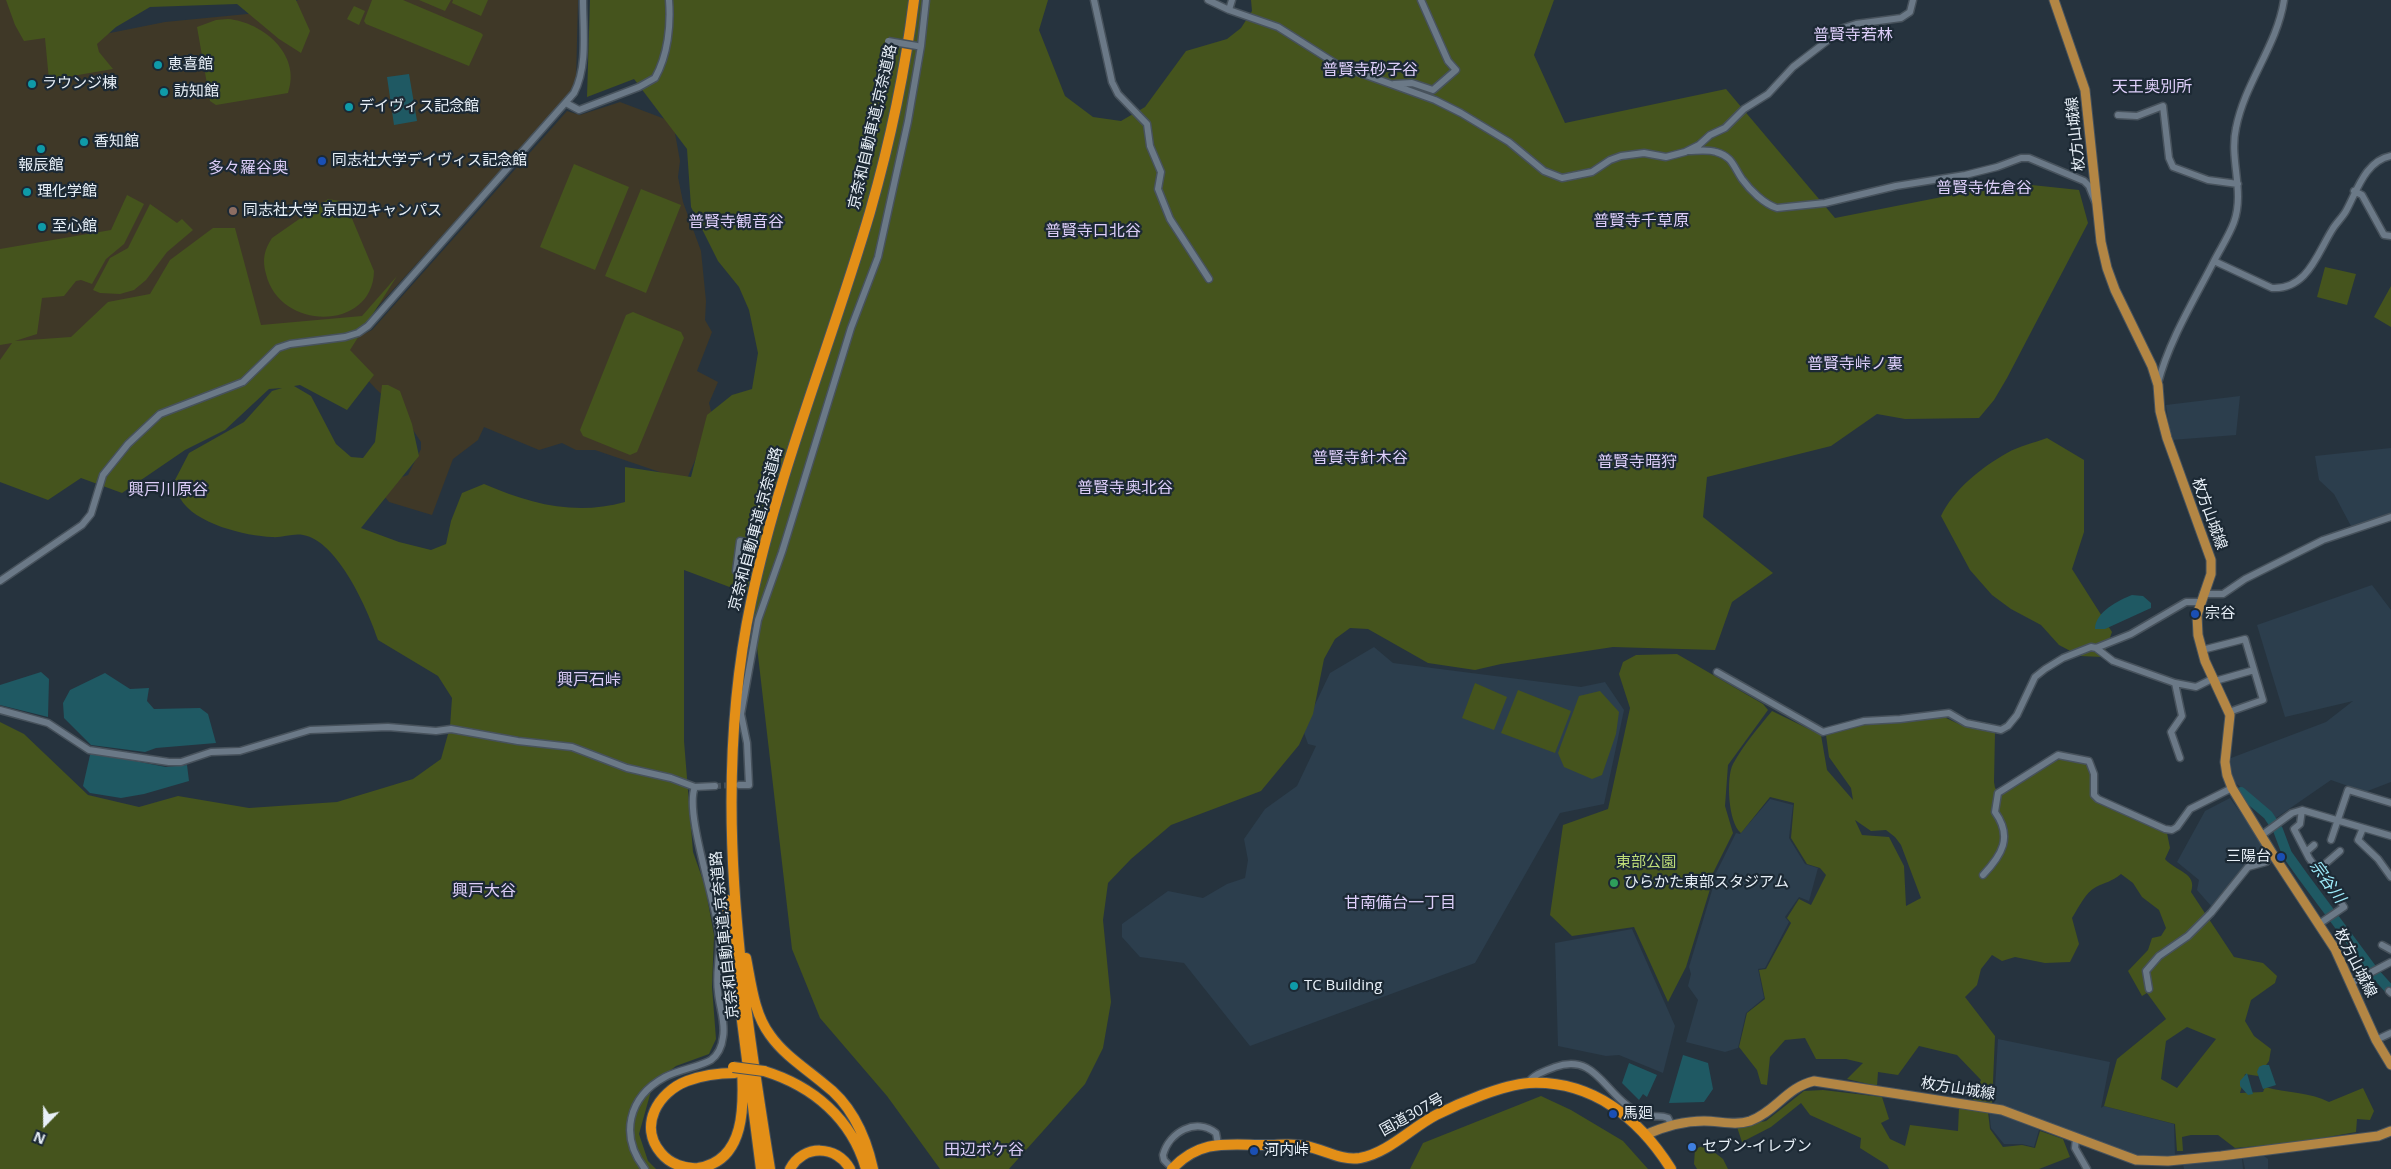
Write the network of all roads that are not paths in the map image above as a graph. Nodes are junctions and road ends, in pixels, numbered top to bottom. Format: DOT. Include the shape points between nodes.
graph roads {
  1 [pos="583,0"];
  2 [pos="669,0"];
  3 [pos="912,0"];
  4 [pos="926,0"];
  5 [pos="1094,0"];
  6 [pos="1208,0"];
  7 [pos="1232,0"];
  8 [pos="1421,0"];
  9 [pos="1913,0"];
  10 [pos="2054,0"];
  11 [pos="2284,0"];
  12 [pos="1229,10"];
  13 [pos="888,41"];
  14 [pos="919,46"];
  15 [pos="1392,84"];
  16 [pos="566,103"];
  17 [pos="2118,115"];
  18 [pos="1684,152"];
  19 [pos="2391,156"];
  20 [pos="2238,184"];
  21 [pos="2354,191"];
  22 [pos="2096,201"];
  23 [pos="2391,236"];
  24 [pos="2214,261"];
  25 [pos="1209,279"];
  26 [pos="2158,385"];
  27 [pos="2391,517"];
  28 [pos="745,542"];
  29 [pos="736,571"];
  30 [pos="0,581"];
  31 [pos="2202,598"];
  32 [pos="2096,648"];
  33 [pos="2202,650"];
  34 [pos="2254,670"];
  35 [pos="1717,672"];
  36 [pos="2214,680"];
  37 [pos="2175,683"];
  38 [pos="0,710"];
  39 [pos="2229,712"];
  40 [pos="2180,758"];
  41 [pos="715,786"];
  42 [pos="739,786"];
  43 [pos="695,787"];
  44 [pos="2232,788"];
  45 [pos="2391,803"];
  46 [pos="2302,810"];
  47 [pos="2338,820"];
  48 [pos="2363,828"];
  49 [pos="2262,835"];
  50 [pos="2391,836"];
  51 [pos="2332,840"];
  52 [pos="2314,845"];
  53 [pos="2340,851"];
  54 [pos="2306,852"];
  55 [pos="2272,853"];
  56 [pos="2388,868"];
  57 [pos="2318,870"];
  58 [pos="1983,875"];
  59 [pos="2391,877"];
  60 [pos="733,890"];
  61 [pos="727,900"];
  62 [pos="2318,924"];
  63 [pos="2382,945"];
  64 [pos="2391,950"];
  65 [pos="2391,962"];
  66 [pos="2351,983"];
  67 [pos="2150,989"];
  68 [pos="2391,1033"];
  69 [pos="2376,1040"];
  70 [pos="2391,1065"];
  71 [pos="734,1070"];
  72 [pos="764,1074"];
  73 [pos="1528,1083"];
  74 [pos="1671,1124"];
  75 [pos="2391,1131"];
  76 [pos="1645,1135"];
  77 [pos="2076,1138"];
  78 [pos="1218,1144"];
  79 [pos="644,1169"];
  80 [pos="672,1169"];
  81 [pos="761,1169"];
  82 [pos="770,1169"];
  83 [pos="790,1169"];
  84 [pos="850,1169"];
  85 [pos="860,1169"];
  86 [pos="866,1169"];
  87 [pos="873,1169"];
  88 [pos="1172,1169"];
  89 [pos="1671,1169"];
  90 [pos="2087,1169"];
  1 -- 16 [label="street" via="582,69 579,83"];
  2 -- 16 [label="street" via="667,43 655,78 595,106 580,110"];
  3 -- 60 [label="highway, 京奈和自動車道;京奈道路" via="901,83 870,212 789,460 750,604 732,740 730,827"];
  3 -- 61 [label="highway, 京奈和自動車道;京奈道路" via="898,82 868,203 771,508 747,603 728,740 724,827"];
  4 -- 14 [label="street"];
  5 -- 25 [label="street" via="1112,82 1118,94 1146,124 1150,146 1161,172 1158,189 1170,219"];
  6 -- 12 [label="street"];
  7 -- 12 [label="street"];
  8 -- 15 [label="street" via="1448,61 1456,70 1433,90 1412,82"];
  9 -- 18 [label="street" via="1910,12 1900,18 1856,24 1832,34 1793,66 1768,94 1744,109 1725,128"];
  10 -- 22 [label="main road, 枚方山城線" via="2085,90"];
  11 -- 20 [label="street" via="2276,30 2250,86 2236,129"];
  12 -- 15 [label="street" via="1278,27 1338,65"];
  13 -- 14 [label="street, bridge"];
  14 -- 42 [label="street" via="906,132 878,257 834,375 758,620 741,714 747,743 749,785"];
  15 -- 18 [label="street" via="1462,114 1509,142 1544,170 1562,178 1592,172 1621,156 1644,153 1666,157"];
  16 -- 30 [label="street" via="368,326 345,337 278,348 243,382 197,398 150,420 102,475 93,508 82,525"];
  17 -- 20 [label="street" via="2137,116 2163,106 2173,167 2208,180"];
  18 -- 22 [label="street" via="1714,151 1725,156 1736,165 1741,178 1761,199 1777,208 1826,204 1896,186 1965,175 2021,158 2029,158 2084,181"];
  19 -- 21 [label="street" via="2377,162"];
  20 -- 24 [label="street" via="2238,209"];
  21 -- 23 [label="street" via="2362,195 2384,235"];
  21 -- 24 [label="street" via="2345,212 2309,270 2289,287 2272,288"];
  22 -- 26 [label="main road, 枚方山城線" via="2107,268"];
  24 -- 26 [label="street" via="2175,337"];
  26 -- 31 [label="main road, 枚方山城線" via="2167,438 2211,560 2211,574"];
  27 -- 31 [label="street" via="2323,540 2245,579 2223,594"];
  28 -- 29 [label="street" via="740,541"];
  31 -- 32 [label="street" via="2186,602 2131,634"];
  31 -- 33 [label="main road, 枚方山城線" via="2197,615"];
  32 -- 35 [label="street" via="2063,658 2035,677 2017,715 2000,730 1966,723 1949,713 1864,721 1823,732"];
  32 -- 37 [label="street" via="2113,661"];
  33 -- 34 [label="street" via="2245,639"];
  33 -- 36 [label="main road, 枚方山城線"];
  34 -- 36 [label="street"];
  34 -- 39 [label="street" via="2263,700"];
  36 -- 37 [label="street" via="2196,686"];
  36 -- 39 [label="main road, 枚方山城線"];
  37 -- 40 [label="street" via="2182,716 2171,732"];
  38 -- 43 [label="street" via="48,723 89,750 169,762 181,762 206,753 240,751 327,728 451,729 518,742 572,747 627,768"];
  39 -- 44 [label="main road, 枚方山城線" via="2225,762"];
  41 -- 43 [label="street"];
  43 -- 79 [label="street" via="692,794 695,818 720,936 717,990 724,1034 720,1050 711,1060 665,1077 649,1087 639,1100 629,1133 632,1148"];
  44 -- 49 [label="main road, 枚方山城線"];
  44 -- 58 [label="street" via="2190,809 2177,827 2165,829 2098,799 2094,795 2094,774 2089,761 2058,755 1998,793 1995,812 2002,822 2004,846"];
  45 -- 47 [label="street" via="2348,790"];
  46 -- 47 [label="street"];
  46 -- 49 [label="street" via="2292,813"];
  46 -- 54 [label="street" via="2300,824 2294,829"];
  47 -- 48 [label="street"];
  47 -- 51 [label="street"];
  48 -- 50 [label="street"];
  48 -- 56 [label="street" via="2358,840"];
  49 -- 55 [label="main road, 枚方山城線"];
  52 -- 54 [label="street"];
  53 -- 57 [label="street" via="2331,863"];
  54 -- 57 [label="street"];
  55 -- 62 [label="main road, 枚方山城線"];
  55 -- 67 [label="street" via="2266,862 2248,867 2225,899 2188,936 2155,960 2146,971"];
  56 -- 59 [label="street"];
  57 -- 62 [label="street" via="2344,907"];
  60 -- 82 [label="highway, 京奈和自動車道;京奈道路"];
  60 -- 87 [label="highway" via="755,1000 769,1034 794,1061 842,1100 863,1136"];
  61 -- 71 [label="highway" via="744,1097 739,1130 728,1151 715,1162 695,1168 668,1160 657,1148 651,1133 651,1117 658,1102 687,1081"];
  61 -- 81 [label="highway, 京奈和自動車道;京奈道路"];
  62 -- 66 [label="main road, 枚方山城線" via="2336,949"];
  63 -- 64 [label="street"];
  65 -- 66 [label="street"];
  66 -- 69 [label="main road, 枚方山城線"];
  68 -- 69 [label="street"];
  69 -- 70 [label="main road, 枚方山城線"];
  71 -- 72 [label="highway"];
  71 -- 80 [label="highway" via="705,1070 683,1076 666,1086 653,1100 646,1121 647,1139 655,1155"];
  72 -- 85 [label="highway" via="796,1089 824,1110 845,1135"];
  72 -- 86 [label="highway" via="798,1084 828,1106 853,1139"];
  73 -- 74 [label="street" via="1546,1070 1579,1064 1591,1070 1628,1106 1649,1116 1668,1118"];
  73 -- 76 [label="highway, 国道307号" via="1564,1085 1592,1094 1611,1105"];
  73 -- 78 [label="highway, 国道307号" via="1435,1116 1362,1158 1340,1157 1303,1145"];
  74 -- 76 [label="main road, 枚方山城線"];
  74 -- 77 [label="main road, 枚方山城線" via="1749,1121 1762,1116 1802,1084 1814,1081 2002,1110"];
  75 -- 77 [label="main road, 枚方山城線" via="2378,1136 2168,1161 2136,1160"];
  76 -- 89 [label="highway, 国道307号"];
  77 -- 90 [label="street" via="2075,1148"];
  78 -- 88 [label="highway, 国道307号" via="1193,1152"];
  78 -- 88 [label="street" via="1216,1133 1211,1129 1198,1126 1182,1130 1168,1144 1163,1155"];
  83 -- 84 [label="highway" via="800,1156 818,1150 838,1155"];
}
